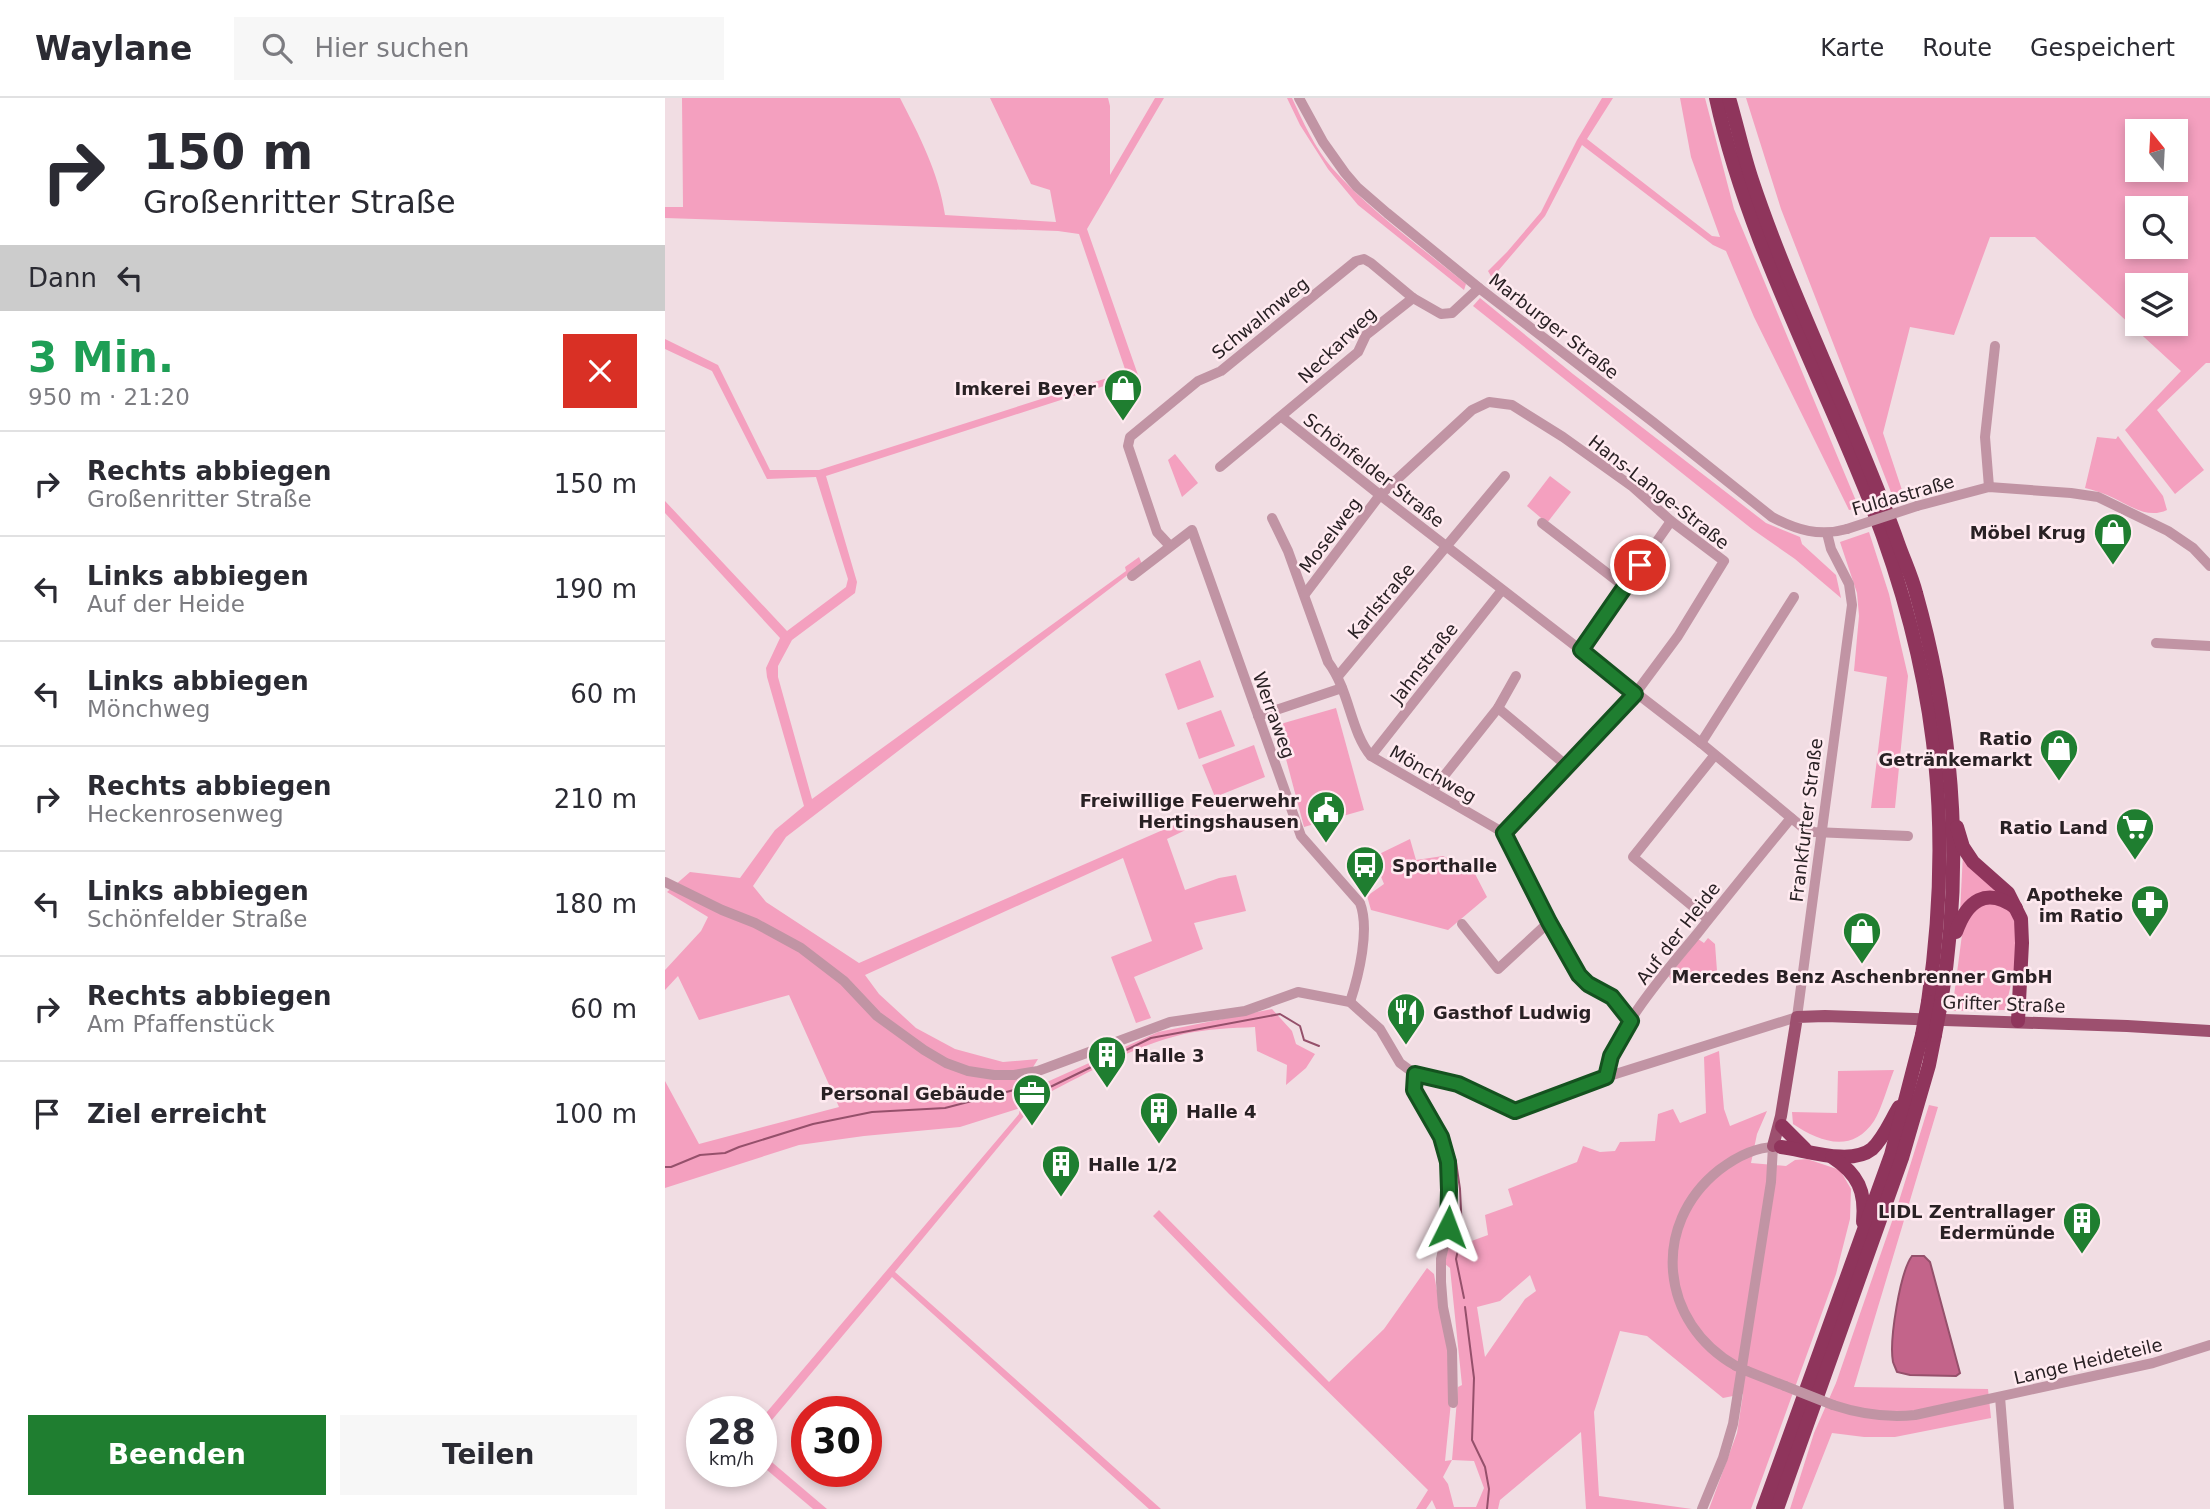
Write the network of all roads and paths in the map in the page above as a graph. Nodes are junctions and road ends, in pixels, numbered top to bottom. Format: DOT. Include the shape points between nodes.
graph roads {
  1 [pos="1299,98"];
  2 [pos="1716,98"];
  3 [pos="1729,98"];
  4 [pos="1479,288"];
  5 [pos="1413,298"];
  6 [pos="1995,346"];
  7 [pos="1282,417"];
  8 [pos="1220,467"];
  9 [pos="1505,476"];
  10 [pos="1989,487"];
  11 [pos="1380,495"];
  12 [pos="1272,518"];
  13 [pos="1671,520"];
  14 [pos="1542,523"];
  15 [pos="1827,533"];
  16 [pos="1170,547"];
  17 [pos="1447,547"];
  18 [pos="2210,566"];
  19 [pos="1132,576"];
  20 [pos="1625,587"];
  21 [pos="1502,590"];
  22 [pos="1305,594"];
  23 [pos="1794,597"];
  24 [pos="2156,643"];
  25 [pos="2210,646"];
  26 [pos="1581,650"];
  27 [pos="1339,675"];
  28 [pos="1515,676"];
  29 [pos="1342,688"];
  30 [pos="1635,694"];
  31 [pos="1498,708"];
  32 [pos="1258,716"];
  33 [pos="1701,743"];
  34 [pos="1714,755"];
  35 [pos="1371,756"];
  36 [pos="1567,766"];
  37 [pos="1432,791"];
  38 [pos="1951,791"];
  39 [pos="1791,818"];
  40 [pos="1822,832"];
  41 [pos="1504,833"];
  42 [pos="1908,835"];
  43 [pos="665,882"];
  44 [pos="2017,908"];
  45 [pos="1709,919"];
  46 [pos="1549,922"];
  47 [pos="1462,924"];
  48 [pos="1948,960"];
  49 [pos="1350,1002"];
  50 [pos="1935,1002"];
  51 [pos="1797,1017"];
  52 [pos="1631,1021"];
  53 [pos="2018,1021"];
  54 [pos="2210,1031"];
  55 [pos="1929,1035"];
  56 [pos="1415,1074"];
  57 [pos="1606,1077"];
  58 [pos="1912,1080"];
  59 [pos="1781,1121"];
  60 [pos="1777,1147"];
  61 [pos="1806,1150"];
  62 [pos="1831,1156"];
  63 [pos="1859,1244"];
  64 [pos="2210,1345"];
  65 [pos="2000,1397"];
  66 [pos="1453,1403"];
  67 [pos="1763,1505"];
  68 [pos="1702,1509"];
  69 [pos="1779,1509"];
  70 [pos="2009,1509"];
  1 -- 4 [label="street, Marburger Straße" via="1322,142 1357,187"];
  2 -- 50 [label="highway" via="1740,185 1773,275 1882,533 1923,669 1941,835"];
  3 -- 38 [label="highway" via="1751,178 1784,268 1876,483 1916,591 1944,719"];
  4 -- 5 [label="street" via="1452,313 1436,313"];
  4 -- 15 [label="street, Marburger Straße" via="1772,517 1803,531"];
  5 -- 7 [label="street, Neckarweg" via="1366,335 1358,352"];
  5 -- 16 [label="street, Schwalmweg" via="1371,263 1356,261 1130,437 1127,442 1157,532"];
  6 -- 10 [label="street" via="1985,437"];
  7 -- 8 [label="street, Neckarweg"];
  7 -- 11 [label="street, Schönfelder Straße"];
  9 -- 17 [label="street, Schönfelder Straße"];
  10 -- 15 [label="street, Fuldastraße, bridge"];
  10 -- 18 [label="street, Fuldastraße" via="2098,497 2168,531"];
  11 -- 13 [label="street, Hans-Lange-Straße" via="1472,410 1502,402 1563,437 1633,486"];
  11 -- 17 [label="street, Schönfelder Straße"];
  11 -- 22 [label="street, Moselweg"];
  12 -- 22 [label="street, Mönchweg"];
  13 -- 20 [label="street"];
  13 -- 30 [label="street, Hans-Lange-Straße" via="1724,561"];
  14 -- 20 [label="street"];
  15 -- 40 [label="street, Frankfurter Straße" via="1849,584 1852,605"];
  16 -- 19 [label="street, Werraweg"];
  16 -- 32 [label="street, Werraweg" via="1192,530"];
  17 -- 21 [label="street, Schönfelder Straße"];
  17 -- 27 [label="street, Karlstraße"];
  20 -- 26 [label="street"];
  21 -- 26 [label="street, Schönfelder Straße"];
  21 -- 35 [label="street, Jahnstraße"];
  22 -- 27 [label="street, Mönchweg" via="1328,662"];
  23 -- 33 [label="street"];
  24 -- 25 [label="street"];
  26 -- 30 [label="street, Schönfelder Straße"];
  27 -- 29 [label="street, Mönchweg"];
  28 -- 31 [label="street"];
  29 -- 32 [label="street"];
  29 -- 35 [label="street, Mönchweg"];
  30 -- 33 [label="street, Schönfelder Straße"];
  30 -- 36 [label="street"];
  31 -- 36 [label="street"];
  31 -- 37 [label="street"];
  32 -- 49 [label="street, Werraweg" via="1301,836 1360,902 1365,916"];
  33 -- 34 [label="street, Schönfelder Straße"];
  34 -- 39 [label="street, Schönfelder Straße"];
  34 -- 45 [label="street" via="1633,857"];
  35 -- 37 [label="street, Mönchweg"];
  36 -- 41 [label="street"];
  37 -- 41 [label="street, Mönchweg"];
  38 -- 44 [label="highway" via="1963,847"];
  38 -- 48 [label="highway" via="1953,897"];
  39 -- 40 [label="street, Schönfelder Straße"];
  39 -- 45 [label="street, Auf der Heide"];
  40 -- 42 [label="street"];
  40 -- 51 [label="street, Frankfurter Straße"];
  41 -- 46 [label="street"];
  43 -- 49 [label="street" via="801,948 844,981 896,1032 968,1071 1014,1075 1038,1071 1170,1022 1245,1011 1298,992"];
  44 -- 48 [label="highway" via="1992,897 1971,904 1960,920"];
  44 -- 53 [label="highway" via="2022,936"];
  45 -- 52 [label="street, Auf der Heide"];
  46 -- 47 [label="street" via="1498,969"];
  46 -- 52 [label="street" via="1579,975 1612,997"];
  48 -- 50 [label="highway"];
  49 -- 56 [label="street" via="1380,1029 1400,1063"];
  50 -- 55 [label="highway, bridge"];
  51 -- 53 [label="main road, Grifter Straße"];
  51 -- 57 [label="street"];
  51 -- 59 [label="main road, Frankfurter Straße"];
  52 -- 57 [label="street, Auf der Heide" via="1611,1056"];
  53 -- 54 [label="main road, Grifter Straße"];
  55 -- 58 [label="highway"];
  55 -- 69 [label="highway" via="1929,1065 1902,1158"];
  56 -- 57 [label="street" via="1458,1084 1515,1111"];
  56 -- 66 [label="street" via="1414,1090 1441,1137 1448,1162 1448,1227 1441,1282 1452,1350"];
  58 -- 62 [label="highway" via="1871,1149 1854,1157"];
  58 -- 63 [label="highway"];
  59 -- 60 [label="main road, Frankfurter Straße"];
  59 -- 61 [label="highway"];
  60 -- 61 [label="highway"];
  60 -- 65 [label="street, bridge" via="1738,1157 1709,1179 1685,1211 1675,1241 1673,1274 1686,1317 1704,1342 1736,1366 1868,1415 1903,1416"];
  60 -- 68 [label="street" via="1733,1424"];
  61 -- 62 [label="highway"];
  62 -- 63 [label="highway" via="1849,1169 1860,1186 1863,1218"];
  63 -- 67 [label="highway"];
  64 -- 65 [label="street, Lange Heideteile" via="2153,1363"];
  65 -- 70 [label="street, Lange Heideteile"];
}
